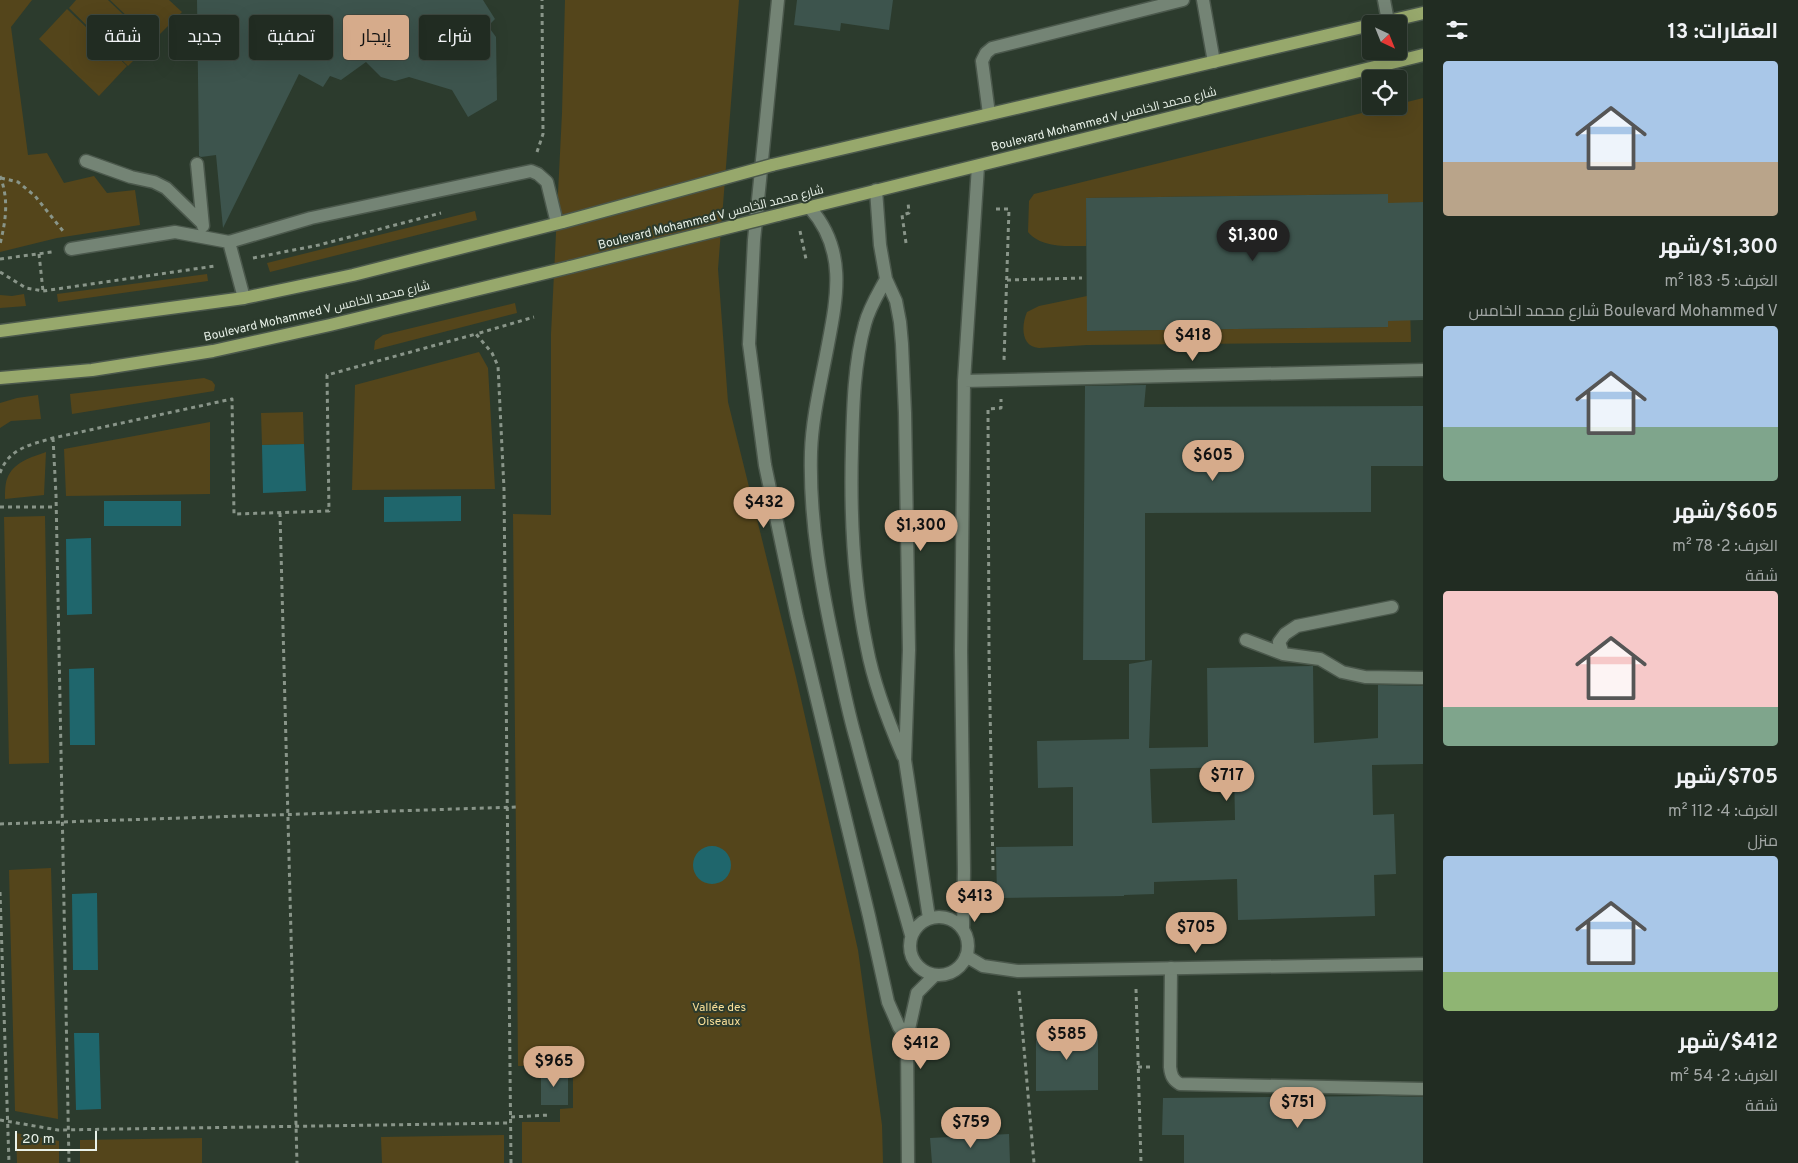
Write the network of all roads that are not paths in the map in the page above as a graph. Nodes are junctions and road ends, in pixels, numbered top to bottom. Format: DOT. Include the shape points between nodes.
graph roads {
  1 [pos="778,0"];
  2 [pos="1182,0"];
  3 [pos="1203,0"];
  4 [pos="1384,0"];
  5 [pos="1135,6"];
  6 [pos="1423,13"];
  7 [pos="1383,15"];
  8 [pos="1408,16"];
  9 [pos="1362,27"];
  10 [pos="1423,55"];
  11 [pos="1214,62"];
  12 [pos="989,114"];
  13 [pos="86,161"];
  14 [pos="197,164"];
  15 [pos="978,166"];
  16 [pos="876,190"];
  17 [pos="810,208"];
  18 [pos="560,222"];
  19 [pos="202,223"];
  20 [pos="204,236"];
  21 [pos="229,242"];
  22 [pos="71,249"];
  23 [pos="886,279"];
  24 [pos="244,298"];
  25 [pos="0,331"];
  26 [pos="1423,370"];
  27 [pos="0,378"];
  28 [pos="964,381"];
  29 [pos="1392,607"];
  30 [pos="1246,640"];
  31 [pos="1283,654"];
  32 [pos="1423,678"];
  33 [pos="905,760"];
  34 [pos="929,918"];
  35 [pos="963,930"];
  36 [pos="911,935"];
  37 [pos="966,956"];
  38 [pos="1423,964"];
  39 [pos="1171,968"];
  40 [pos="935,975"];
  41 [pos="907,1038"];
  42 [pos="1423,1090"];
  43 [pos="908,1163"];
  1 -- 41 [label="street" via="754,240 750,354 765,465 798,617 888,1002"];
  2 -- 5 [label="street"];
  3 -- 11 [label="street"];
  4 -- 7 [label="street"];
  5 -- 12 [label="street" via="992,48 982,61"];
  6 -- 8 [label="main road"];
  9 -- 11 [label="main road"];
  10 -- 15 [label="main road, Boulevard Mohammed V شارع محمد الخامس"];
  11 -- 12 [label="main road"];
  12 -- 18 [label="main road, bridge" via="772,165"];
  13 -- 19 [label="street" via="166,188"];
  14 -- 19 [label="street"];
  15 -- 16 [label="main road, Boulevard Mohammed V شارع محمد الخامس"];
  15 -- 28 [label="street"];
  16 -- 17 [label="main road, Boulevard Mohammed V شارع محمد الخامس"];
  16 -- 23 [label="street"];
  17 -- 27 [label="main road, Boulevard Mohammed V شارع محمد الخامس, bridge" via="330,326 213,351 92,370"];
  17 -- 36 [label="street" via="821,220 831,242 837,286 811,451 812,504 824,596 855,737"];
  18 -- 21 [label="street" via="547,182 531,171 311,218"];
  18 -- 24 [label="main road" via="353,275"];
  19 -- 20 [label="street"];
  20 -- 21 [label="street"];
  20 -- 22 [label="street" via="175,232"];
  21 -- 24 [label="street"];
  23 -- 33 [label="street" via="896,301 900,322 905,413 909,650"];
  23 -- 33 [label="street" via="865,323 859,350 850,499 854,572 867,648 885,710"];
  24 -- 25 [label="main road"];
  26 -- 28 [label="street"];
  28 -- 35 [label="street" via="961,651"];
  29 -- 31 [label="street" via="1297,626 1279,642"];
  30 -- 31 [label="street"];
  31 -- 32 [label="street" via="1320,659 1342,672 1365,677"];
  33 -- 34 [label="street"];
  34 -- 35 [label="street" via="955,921"];
  34 -- 36 [label="street"];
  35 -- 37 [label="street" via="968,943"];
  36 -- 40 [label="street" via="910,949 914,961"];
  37 -- 39 [label="street" via="983,966 1018,970"];
  37 -- 40 [label="street" via="948,974"];
  38 -- 39 [label="street"];
  39 -- 42 [label="street" via="1170,1068 1180,1084"];
  40 -- 41 [label="street" via="917,993"];
  41 -- 43 [label="street"];
}
